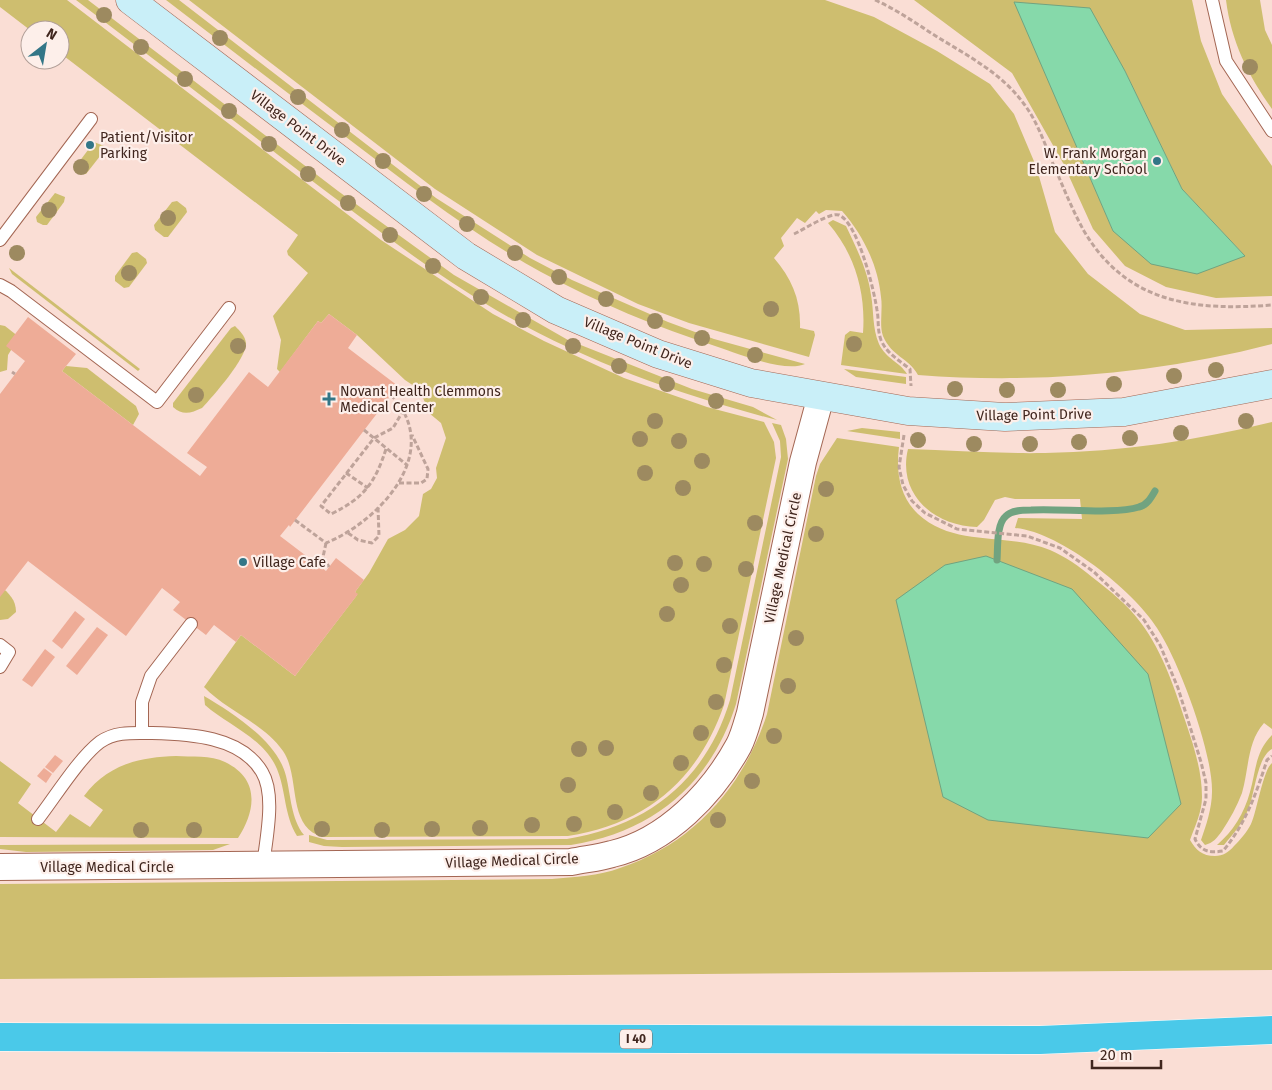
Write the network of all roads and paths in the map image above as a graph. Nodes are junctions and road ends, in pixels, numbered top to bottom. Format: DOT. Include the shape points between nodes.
graph roads {
  1 [pos="130,0"];
  2 [pos="876,0"];
  3 [pos="1212,0"];
  4 [pos="91,119"];
  5 [pos="1272,131"];
  6 [pos="794,234"];
  7 [pos="0,240"];
  8 [pos="0,286"];
  9 [pos="1272,305"];
  10 [pos="229,308"];
  11 [pos="1272,384"];
  12 [pos="911,386"];
  13 [pos="391,395"];
  14 [pos="821,396"];
  15 [pos="403,410"];
  16 [pos="364,430"];
  17 [pos="412,435"];
  18 [pos="904,435"];
  19 [pos="374,438"];
  20 [pos="386,449"];
  21 [pos="407,466"];
  22 [pos="346,473"];
  23 [pos="399,483"];
  24 [pos="368,488"];
  25 [pos="378,507"];
  26 [pos="296,520"];
  27 [pos="348,532"];
  28 [pos="326,543"];
  29 [pos="330,567"];
  30 [pos="191,624"];
  31 [pos="0,645"];
  32 [pos="0,667"];
  33 [pos="142,733"];
  34 [pos="1272,756"];
  35 [pos="38,819"];
  36 [pos="263,866"];
  37 [pos="0,867"];
  38 [pos="1272,1030"];
  39 [pos="0,1037"];
  1 -- 14 [label="street, Village Point Drive" via="466,256 556,310 658,354 751,383"];
  2 -- 9 [label="path" via="967,54 1011,89 1036,123 1084,231 1120,276 1160,297 1179,302 1231,308"];
  3 -- 5 [label="lane" via="1226,61"];
  4 -- 7 [label="lane"];
  6 -- 12 [label="path" via="830,215 839,215 847,222 873,285 881,340 894,359 910,370"];
  8 -- 10 [label="lane" via="11,291 157,402"];
  11 -- 14 [label="street, Village Point Drive" via="1124,412 1064,416 928,413"];
  13 -- 15 [label="path"];
  14 -- 36 [label="street, Village Medical Circle" via="803,462 750,713 740,743 723,772 685,813 638,845 614,854 571,862"];
  15 -- 17 [label="path"];
  15 -- 19 [label="path" via="393,428"];
  16 -- 19 [label="path"];
  17 -- 21 [label="path"];
  17 -- 23 [label="path" via="428,469 427,479 421,483"];
  18 -- 34 [label="path" via="899,468 903,485 912,501 925,513 943,523 974,531 1027,536 1060,548 1094,572 1144,620 1160,645 1178,688 1206,783 1195,839 1198,846 1210,852 1222,851 1232,840 1247,816 1267,760"];
  19 -- 20 [label="path"];
  19 -- 22 [label="path"];
  20 -- 21 [label="path"];
  20 -- 24 [label="path" via="376,478"];
  21 -- 23 [label="path"];
  22 -- 24 [label="path"];
  22 -- 24 [label="path" via="321,506 331,514 352,504"];
  23 -- 25 [label="path"];
  25 -- 27 [label="path"];
  25 -- 27 [label="path" via="379,536 372,543 358,540"];
  26 -- 28 [label="path"];
  27 -- 28 [label="path"];
  28 -- 29 [label="path" via="323,557"];
  30 -- 33 [label="lane" via="151,676 142,702"];
  31 -- 32 [label="lane" via="9,652"];
  33 -- 35 [label="lane" via="118,734 100,742"];
  33 -- 36 [label="lane" via="178,734 230,745 246,755 262,772 270,802"];
  36 -- 37 [label="street, Village Medical Circle"];
  38 -- 39 [label="highway, I 40" via="1040,1040"];
}
